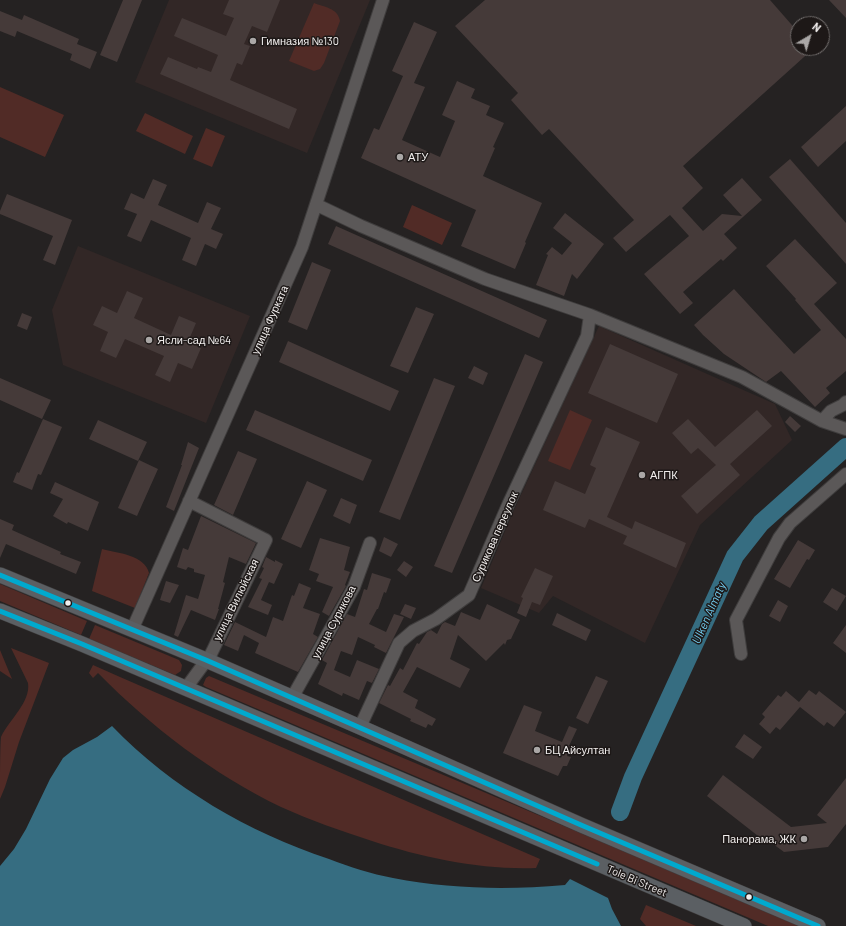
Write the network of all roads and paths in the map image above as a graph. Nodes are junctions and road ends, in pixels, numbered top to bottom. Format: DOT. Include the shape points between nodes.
graph roads {
  1 [pos="383,0"];
  2 [pos="317,204"];
  3 [pos="590,315"];
  4 [pos="846,402"];
  5 [pos="822,421"];
  6 [pos="844,429"];
  7 [pos="846,474"];
  8 [pos="189,501"];
  9 [pos="370,543"];
  10 [pos="0,575"];
  11 [pos="0,611"];
  12 [pos="132,630"];
  13 [pos="741,654"];
  14 [pos="206,660"];
  15 [pos="186,688"];
  16 [pos="292,698"];
  17 [pos="360,727"];
  18 [pos="744,926"];
  19 [pos="818,926"];
  1 -- 2 [label="street, улица Фурката"];
  2 -- 3 [label="street" via="485,279"];
  2 -- 8 [label="street, улица Фурката" via="302,247"];
  3 -- 5 [label="street" via="742,377"];
  3 -- 17 [label="street, Сурикова переулок" via="587,336 469,595 399,643"];
  4 -- 5 [label="street" via="831,410"];
  5 -- 6 [label="street"];
  7 -- 13 [label="street" via="790,523 779,538 736,620"];
  8 -- 12 [label="street, улица Фурката"];
  8 -- 14 [label="street, улица Вилюйская" via="266,540"];
  9 -- 16 [label="street, улица Сурикова" via="354,587"];
  10 -- 12 [label="main road"];
  11 -- 15 [label="main road, Tole Bi Street"];
  12 -- 14 [label="main road"];
  14 -- 15 [label="street, улица Вилюйская"];
  14 -- 16 [label="main road"];
  15 -- 18 [label="main road, Tole Bi Street"];
  16 -- 17 [label="main road"];
  17 -- 19 [label="main road"];
}
